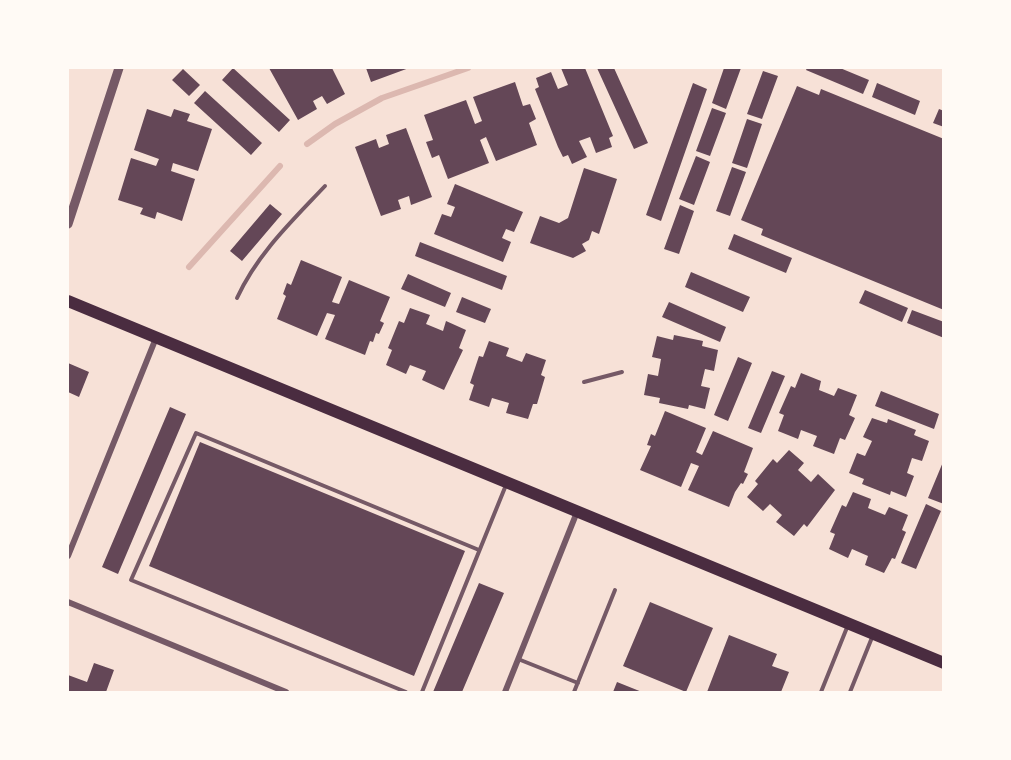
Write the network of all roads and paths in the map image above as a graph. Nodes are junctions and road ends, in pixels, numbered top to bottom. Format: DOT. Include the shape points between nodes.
graph roads {
  1 [pos="119,68"];
  2 [pos="325,186"];
  3 [pos="68,224"];
  4 [pos="237,298"];
  5 [pos="68,301"];
  6 [pos="156,338"];
  7 [pos="622,372"];
  8 [pos="584,382"];
  9 [pos="506,483"];
  10 [pos="578,512"];
  11 [pos="479,550"];
  12 [pos="68,556"];
  13 [pos="615,590"];
  14 [pos="68,602"];
  15 [pos="848,624"];
  16 [pos="873,634"];
  17 [pos="518,659"];
  18 [pos="944,663"];
  19 [pos="578,683"];
  20 [pos="266,684"];
  21 [pos="262,693"];
  22 [pos="286,693"];
  23 [pos="406,693"];
  24 [pos="422,693"];
  25 [pos="505,693"];
  26 [pos="574,693"];
  27 [pos="821,693"];
  28 [pos="850,693"];
  1 -- 3 [label="street"];
  2 -- 4 [label="lane" via="264,252"];
  5 -- 6 [label="main road"];
  6 -- 9 [label="main road"];
  6 -- 12 [label="street"];
  7 -- 8 [label="lane"];
  9 -- 10 [label="main road"];
  9 -- 11 [label="lane"];
  10 -- 15 [label="main road"];
  10 -- 17 [label="street"];
  11 -- 23 [label="lane" via="196,433 132,580"];
  11 -- 24 [label="lane"];
  13 -- 19 [label="lane"];
  14 -- 20 [label="street"];
  15 -- 16 [label="main road"];
  15 -- 27 [label="lane"];
  16 -- 18 [label="main road"];
  16 -- 28 [label="lane"];
  17 -- 19 [label="lane"];
  17 -- 25 [label="street"];
  19 -- 26 [label="lane"];
  20 -- 21 [label="street"];
  20 -- 22 [label="street"];
}
